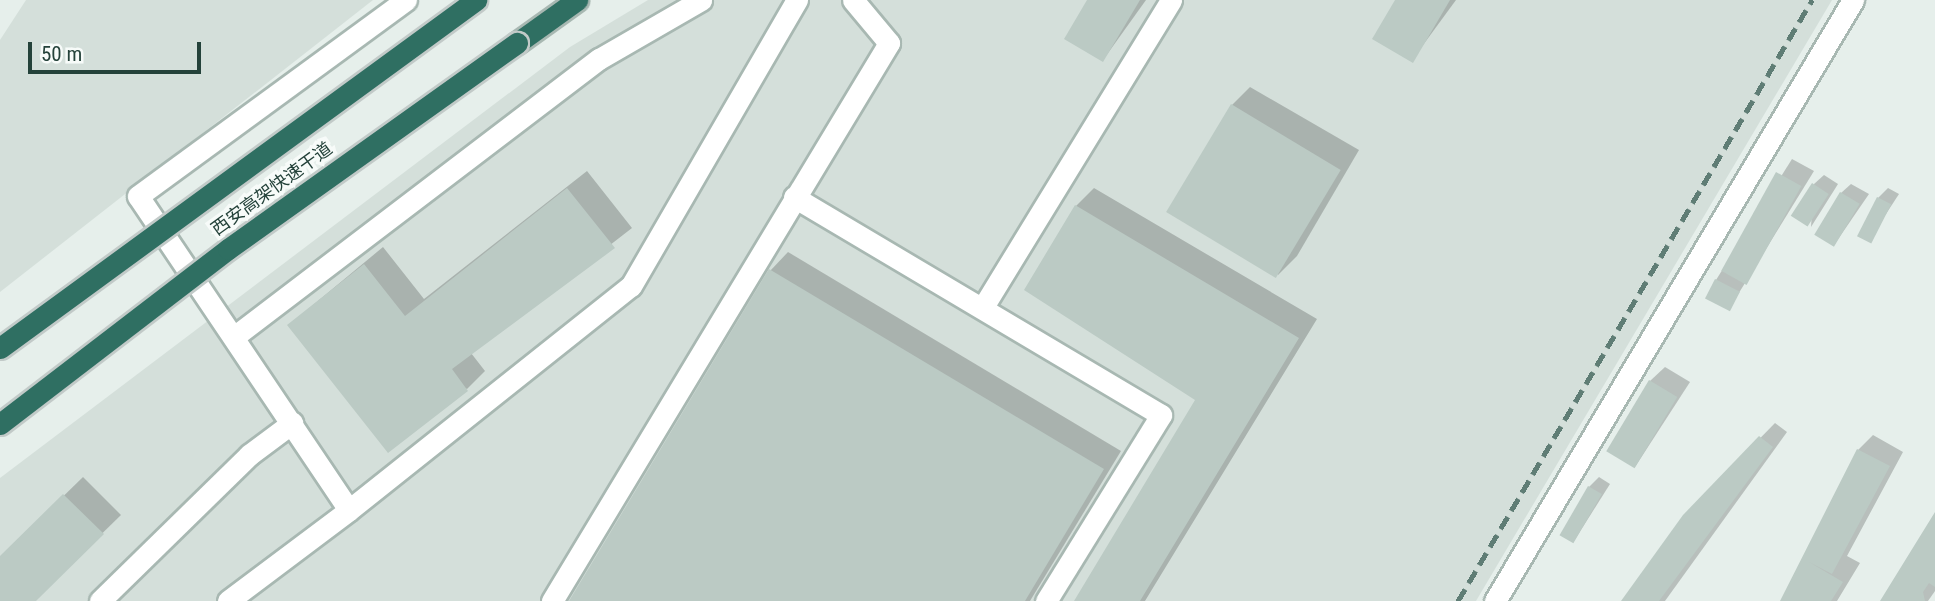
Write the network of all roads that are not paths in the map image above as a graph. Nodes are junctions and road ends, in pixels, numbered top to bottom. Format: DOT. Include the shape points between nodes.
graph roads {
  1 [pos="406,0"];
  2 [pos="476,0"];
  3 [pos="577,0"];
  4 [pos="701,0"];
  5 [pos="797,0"];
  6 [pos="853,0"];
  7 [pos="1171,0"];
  8 [pos="1853,0"];
  9 [pos="794,197"];
  10 [pos="983,307"];
  11 [pos="235,336"];
  12 [pos="0,348"];
  13 [pos="292,423"];
  14 [pos="0,424"];
  15 [pos="349,510"];
  16 [pos="100,601"];
  17 [pos="228,601"];
  18 [pos="552,601"];
  19 [pos="1046,601"];
  20 [pos="1495,601"];
  1 -- 11 [label="street" via="138,196"];
  2 -- 12 [label="highway, 西安高架快速干道, bridge"];
  3 -- 14 [label="highway, 西安高架快速干道, bridge" via="228,249"];
  4 -- 11 [label="street" via="599,59"];
  5 -- 15 [label="street" via="631,286"];
  6 -- 9 [label="street" via="889,43"];
  7 -- 10 [label="street"];
  8 -- 20 [label="street"];
  9 -- 10 [label="street"];
  9 -- 18 [label="street"];
  10 -- 19 [label="street" via="1161,415"];
  11 -- 13 [label="street"];
  13 -- 15 [label="street"];
  13 -- 16 [label="street" via="249,455"];
  15 -- 17 [label="street"];
}
